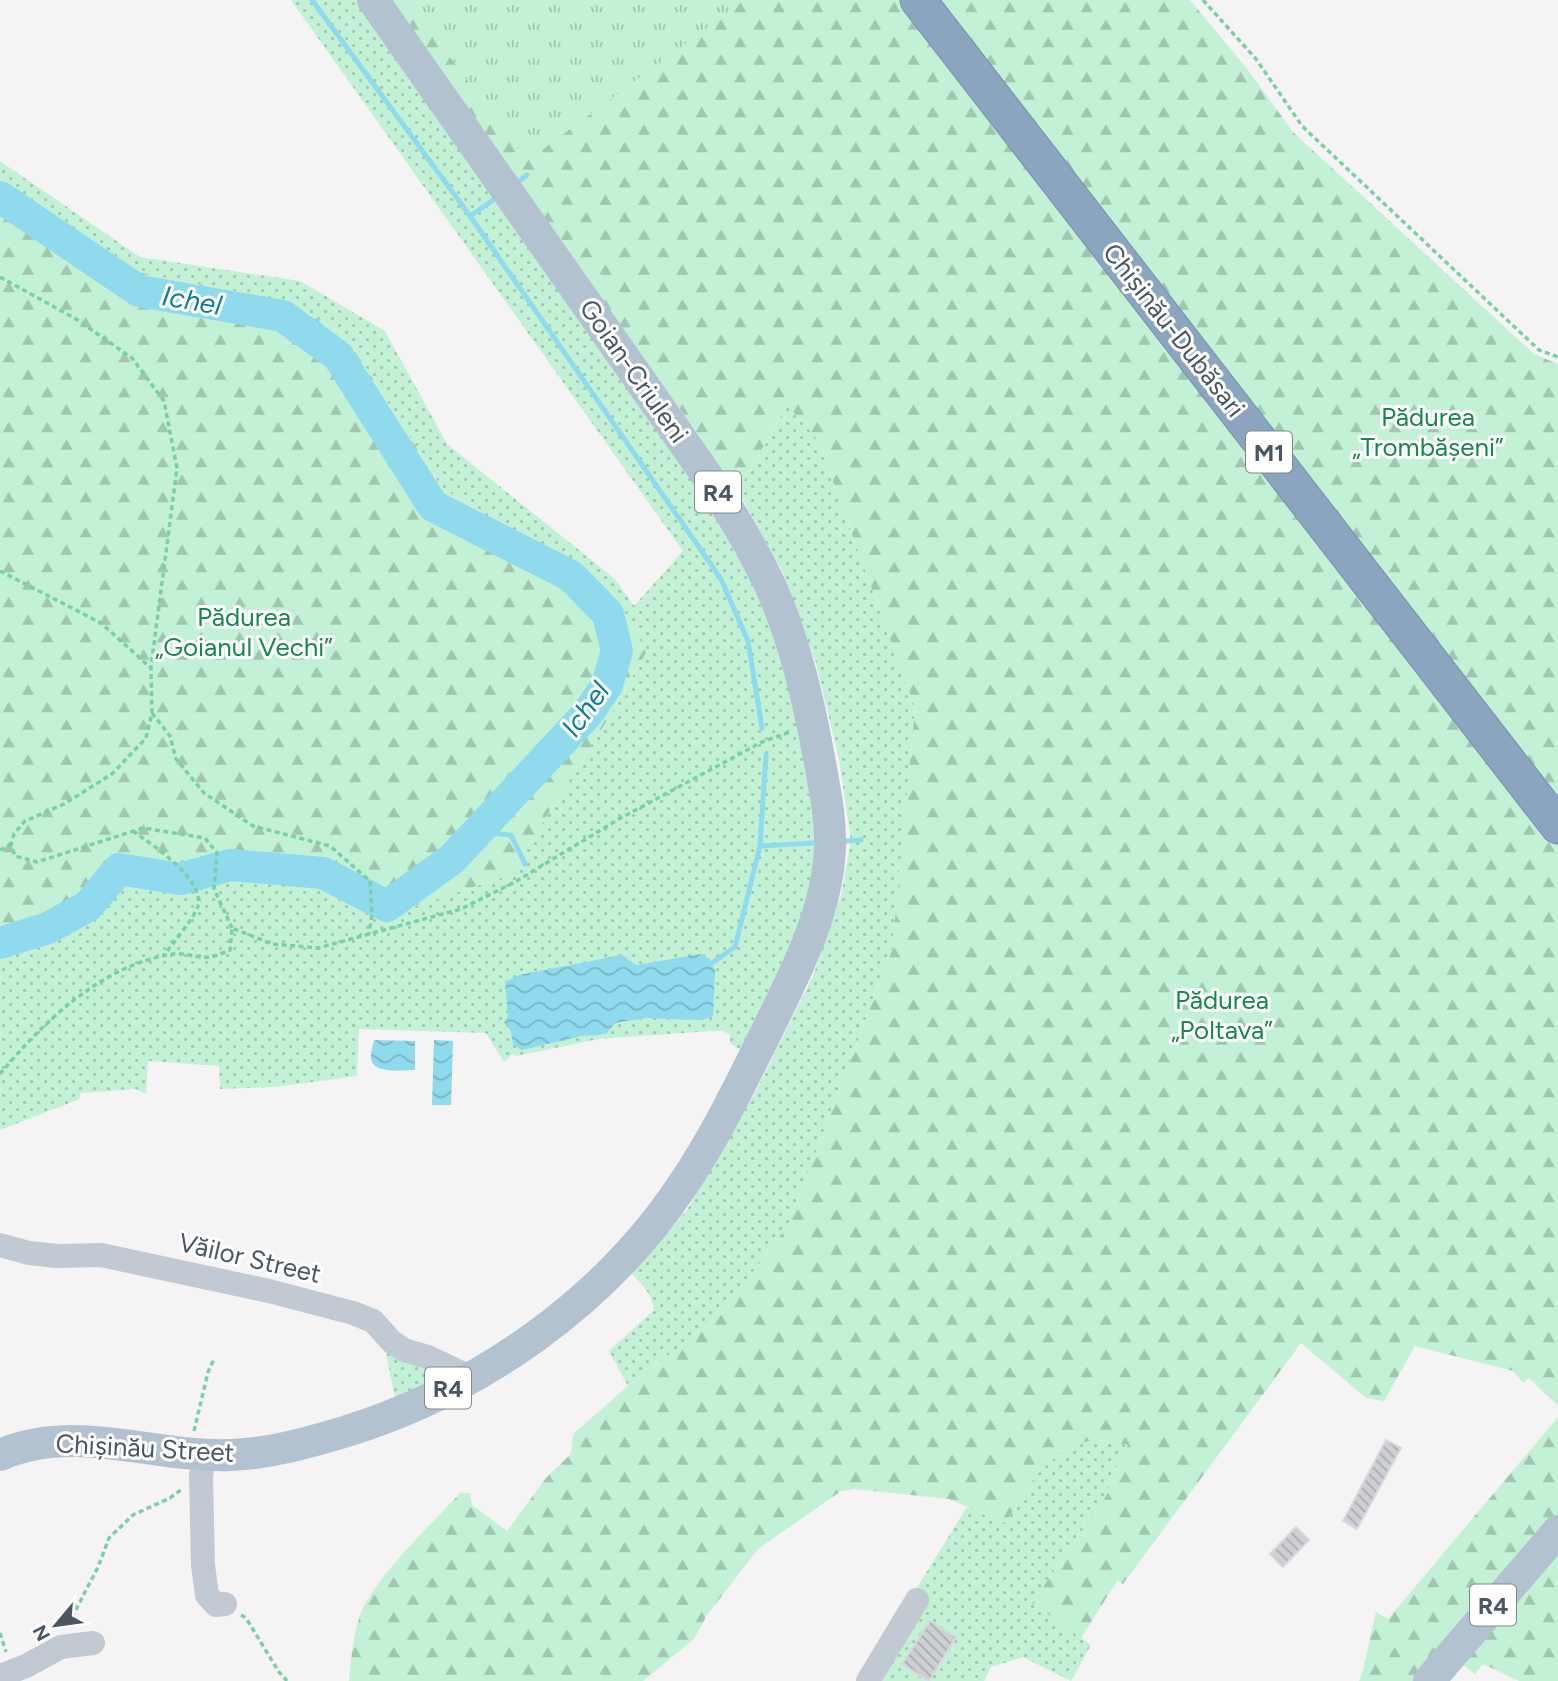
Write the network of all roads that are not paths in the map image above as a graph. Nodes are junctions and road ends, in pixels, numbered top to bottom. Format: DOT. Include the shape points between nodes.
graph roads {
  1 [pos="373,0"];
  2 [pos="918,0"];
  3 [pos="1558,826"];
  4 [pos="754,1055"];
  5 [pos="0,1245"];
  6 [pos="470,1377"];
  7 [pos="0,1455"];
  8 [pos="199,1461"];
  9 [pos="1558,1531"];
  10 [pos="917,1600"];
  11 [pos="225,1604"];
  12 [pos="93,1643"];
  13 [pos="0,1676"];
  14 [pos="868,1681"];
  15 [pos="1429,1681"];
  1 -- 4 [label="main road, Goian-Criuleni / R4" via="708,477 770,586 789,633 813,723 830,848 824,893 801,961"];
  2 -- 3 [label="highway, Chișinău-Dubăsari / M1"];
  4 -- 6 [label="main road, Chișinău Street / R4" via="682,1186 619,1266 537,1336"];
  5 -- 6 [label="street, Văilor Street" via="47,1255 101,1255 353,1313 373,1321 404,1350"];
  6 -- 8 [label="main road, Chișinău Street / R4" via="411,1408 346,1431 256,1453"];
  7 -- 8 [label="main road, Chișinău Street / R4" via="68,1440"];
  8 -- 11 [label="street" via="207,1595 216,1605"];
  9 -- 15 [label="main road, R4"];
  10 -- 14 [label="street"];
  12 -- 13 [label="street" via="61,1647"];
}
